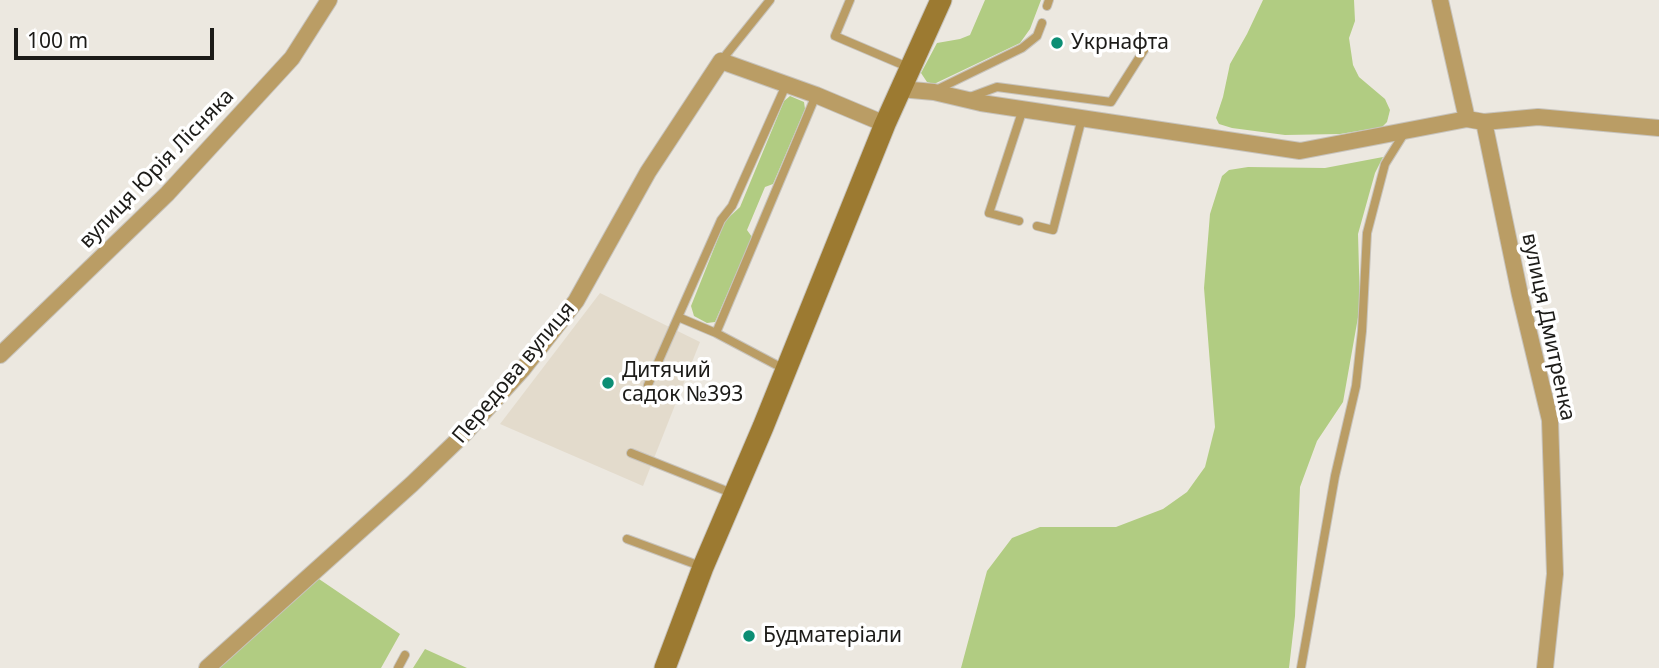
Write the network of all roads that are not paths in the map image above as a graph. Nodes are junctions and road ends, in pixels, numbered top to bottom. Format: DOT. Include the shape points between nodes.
graph roads {
  1 [pos="329,0"];
  2 [pos="770,0"];
  3 [pos="850,0"];
  4 [pos="941,0"];
  5 [pos="1440,0"];
  6 [pos="1042,23"];
  7 [pos="1151,39"];
  8 [pos="721,61"];
  9 [pos="910,68"];
  10 [pos="786,85"];
  11 [pos="900,89"];
  12 [pos="934,92"];
  13 [pos="816,95"];
  14 [pos="964,99"];
  15 [pos="1023,109"];
  16 [pos="1082,118"];
  17 [pos="1466,119"];
  18 [pos="1484,122"];
  19 [pos="885,124"];
  20 [pos="1659,128"];
  21 [pos="1405,131"];
  22 [pos="1019,221"];
  23 [pos="1037,226"];
  24 [pos="678,317"];
  25 [pos="716,333"];
  26 [pos="0,355"];
  27 [pos="786,370"];
  28 [pos="648,385"];
  29 [pos="631,453"];
  30 [pos="734,494"];
  31 [pos="627,539"];
  32 [pos="703,567"];
  33 [pos="405,655"];
  34 [pos="207,668"];
  35 [pos="398,668"];
  36 [pos="665,668"];
  37 [pos="1301,668"];
  38 [pos="1545,668"];
  1 -- 26 [label="street, вулиця Юрія Лісняка" via="292,58 194,165"];
  2 -- 8 [label="lane"];
  3 -- 9 [label="lane" via="835,36"];
  4 -- 9 [label="street"];
  5 -- 17 [label="street"];
  6 -- 12 [label="lane" via="1037,36 1022,48"];
  7 -- 14 [label="lane" via="1111,102 997,87"];
  8 -- 10 [label="street"];
  8 -- 34 [label="street, Передова вулиця" via="648,172 576,301 522,370 430,467"];
  9 -- 11 [label="street"];
  10 -- 13 [label="street"];
  10 -- 24 [label="lane"];
  11 -- 12 [label="street"];
  11 -- 19 [label="street"];
  12 -- 14 [label="street"];
  13 -- 19 [label="street"];
  13 -- 25 [label="lane"];
  14 -- 15 [label="street"];
  15 -- 16 [label="street"];
  15 -- 22 [label="lane" via="989,213"];
  16 -- 21 [label="street" via="1300,151"];
  16 -- 23 [label="lane" via="1053,230"];
  17 -- 18 [label="street"];
  17 -- 21 [label="street"];
  18 -- 20 [label="street" via="1538,117"];
  18 -- 38 [label="street, вулиця Дмитренка" via="1550,420 1555,574"];
  19 -- 27 [label="street"];
  21 -- 37 [label="lane" via="1385,164 1367,233 1356,386"];
  24 -- 25 [label="lane"];
  24 -- 28 [label="lane"];
  25 -- 27 [label="lane"];
  27 -- 30 [label="street"];
  29 -- 30 [label="lane"];
  30 -- 32 [label="street"];
  31 -- 32 [label="lane"];
  32 -- 36 [label="street"];
  33 -- 35 [label="lane"];
}
